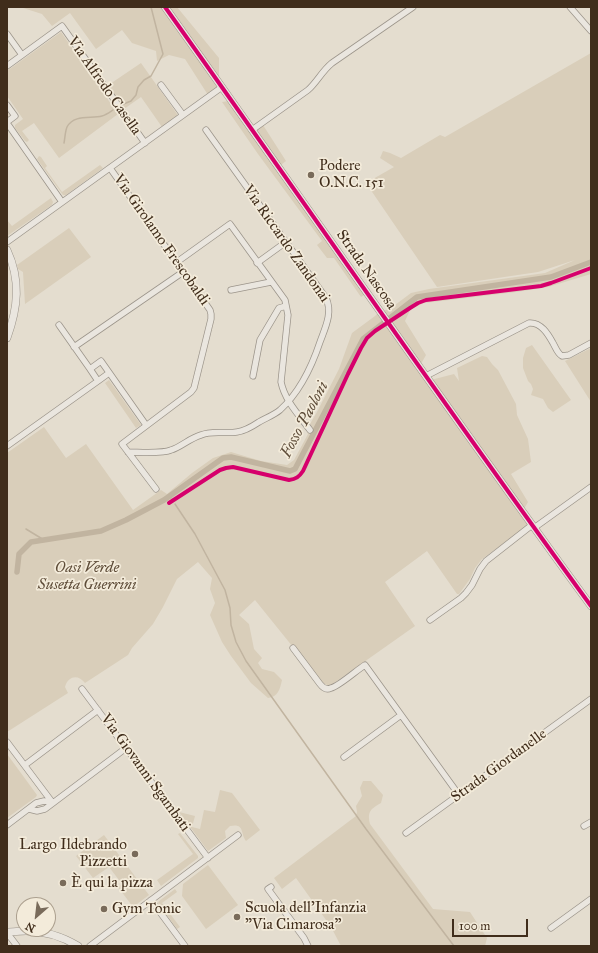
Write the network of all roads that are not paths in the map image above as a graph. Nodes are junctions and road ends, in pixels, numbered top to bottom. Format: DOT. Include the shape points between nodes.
graph roads {
  1 [pos="165,7"];
  2 [pos="413,7"];
  3 [pos="570,7"];
  4 [pos="591,31"];
  5 [pos="7,34"];
  6 [pos="22,55"];
  7 [pos="7,66"];
  8 [pos="162,85"];
  9 [pos="222,87"];
  10 [pos="7,105"];
  11 [pos="183,115"];
  12 [pos="7,122"];
  13 [pos="206,130"];
  14 [pos="252,130"];
  15 [pos="145,143"];
  16 [pos="110,168"];
  17 [pos="62,202"];
  18 [pos="7,242"];
  19 [pos="286,242"];
  20 [pos="7,250"];
  21 [pos="177,262"];
  22 [pos="257,263"];
  23 [pos="183,272"];
  24 [pos="271,282"];
  25 [pos="231,290"];
  26 [pos="286,306"];
  27 [pos="59,325"];
  28 [pos="9,328"];
  29 [pos="7,338"];
  30 [pos="591,344"];
  31 [pos="74,347"];
  32 [pos="90,369"];
  33 [pos="109,373"];
  34 [pos="254,376"];
  35 [pos="426,376"];
  36 [pos="98,381"];
  37 [pos="289,401"];
  38 [pos="146,425"];
  39 [pos="310,430"];
  40 [pos="7,446"];
  41 [pos="128,452"];
  42 [pos="591,487"];
  43 [pos="156,489"];
  44 [pos="533,527"];
  45 [pos="591,606"];
  46 [pos="430,620"];
  47 [pos="293,648"];
  48 [pos="82,688"];
  49 [pos="591,699"];
  50 [pos="98,710"];
  51 [pos="401,715"];
  52 [pos="7,742"];
  53 [pos="126,748"];
  54 [pos="344,757"];
  55 [pos="25,765"];
  56 [pos="459,795"];
  57 [pos="52,802"];
  58 [pos="591,822"];
  59 [pos="7,824"];
  60 [pos="584,826"];
  61 [pos="406,833"];
  62 [pos="238,835"];
  63 [pos="208,858"];
  64 [pos="271,887"];
  65 [pos="591,899"];
  66 [pos="151,900"];
  67 [pos="551,928"];
  68 [pos="7,933"];
  69 [pos="17,946"];
  70 [pos="78,946"];
  71 [pos="90,946"];
  72 [pos="185,946"];
  73 [pos="308,946"];
  1 -- 9 [label="street, Strada Nascosa"];
  2 -- 14 [label="street" via="332,63 308,90"];
  3 -- 4 [label="street"];
  5 -- 6 [label="street"];
  6 -- 7 [label="street, Via Alfredo Casella"];
  6 -- 15 [label="street, Via Alfredo Casella" via="62,26"];
  8 -- 11 [label="street"];
  9 -- 11 [label="street"];
  9 -- 14 [label="street, Strada Nascosa"];
  10 -- 12 [label="street" via="15,116"];
  11 -- 15 [label="street"];
  12 -- 17 [label="street"];
  13 -- 19 [label="street, Via Riccardo Zandonai"];
  14 -- 35 [label="street, Strada Nascosa"];
  15 -- 16 [label="street"];
  16 -- 17 [label="street"];
  16 -- 21 [label="street, Via Girolamo Frescobaldi"];
  17 -- 18 [label="street"];
  19 -- 22 [label="street"];
  19 -- 37 [label="street, Via Riccardo Zandonai" via="329,305 329,314 314,358"];
  20 -- 28 [label="street" via="16,277 17,290 17,300"];
  21 -- 22 [label="street" via="230,224"];
  21 -- 23 [label="street, Via Girolamo Frescobaldi"];
  22 -- 24 [label="street"];
  23 -- 31 [label="street"];
  23 -- 38 [label="street, Via Girolamo Frescobaldi" via="212,314 196,384 191,392"];
  24 -- 25 [label="street"];
  24 -- 26 [label="street" via="285,300"];
  26 -- 34 [label="street" via="279,308 260,340"];
  26 -- 37 [label="street" via="288,316 281,382"];
  27 -- 31 [label="street"];
  28 -- 29 [label="street"];
  30 -- 35 [label="street" via="562,356 540,326 535,323 527,324"];
  31 -- 32 [label="street"];
  32 -- 33 [label="street" via="101,361"];
  32 -- 36 [label="street"];
  33 -- 36 [label="street"];
  33 -- 38 [label="street"];
  35 -- 44 [label="street, Strada Nascosa"];
  36 -- 40 [label="street"];
  37 -- 39 [label="street"];
  37 -- 41 [label="street, Via Riccardo Zandonai" via="279,411 238,432 201,434 170,451"];
  38 -- 41 [label="street, Via Girolamo Frescobaldi" via="122,444"];
  41 -- 43 [label="street"];
  42 -- 44 [label="street"];
  44 -- 45 [label="street, Strada Nascosa"];
  44 -- 46 [label="street" via="486,561 466,594"];
  47 -- 51 [label="street" via="320,684 327,689 334,688 365,665"];
  48 -- 50 [label="street, Via Giovanni Sgambati"];
  49 -- 56 [label="street, Strada Giordanelle"];
  50 -- 53 [label="street, Via Giovanni Sgambati"];
  50 -- 55 [label="street"];
  51 -- 54 [label="street"];
  51 -- 56 [label="street"];
  52 -- 55 [label="street"];
  53 -- 57 [label="street"];
  53 -- 63 [label="street, Via Giovanni Sgambati"];
  55 -- 57 [label="street"];
  56 -- 61 [label="street, Strada Giordanelle"];
  57 -- 59 [label="street" via="37,812 29,809"];
  58 -- 60 [label="street"];
  62 -- 63 [label="street"];
  63 -- 66 [label="street"];
  64 -- 73 [label="street" via="268,889"];
  65 -- 67 [label="street"];
  66 -- 71 [label="street"];
  66 -- 72 [label="street"];
  68 -- 69 [label="street"];
  68 -- 70 [label="street" via="46,933"];
}
